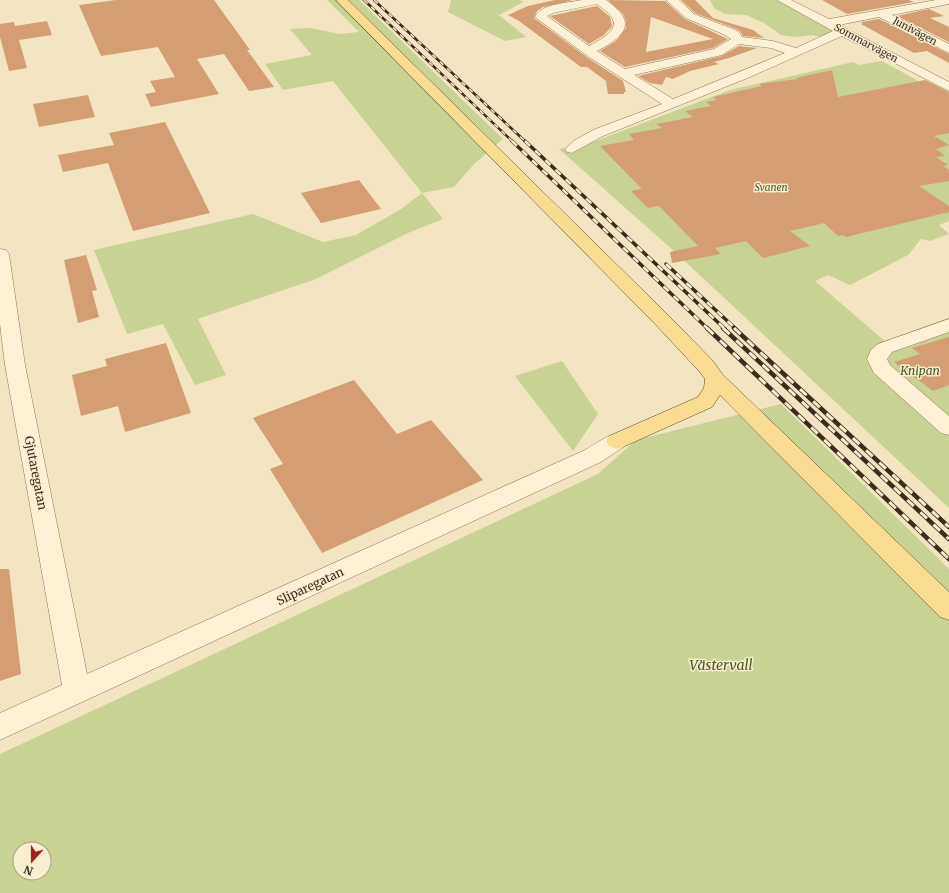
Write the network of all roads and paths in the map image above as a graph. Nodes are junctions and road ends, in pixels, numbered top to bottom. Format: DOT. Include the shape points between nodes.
graph roads {
  1 [pos="342,0"];
  2 [pos="598,0"];
  3 [pos="672,0"];
  4 [pos="783,0"];
  5 [pos="883,0"];
  6 [pos="949,1"];
  7 [pos="902,10"];
  8 [pos="882,14"];
  9 [pos="829,23"];
  10 [pos="843,30"];
  11 [pos="738,40"];
  12 [pos="816,44"];
  13 [pos="878,49"];
  14 [pos="949,49"];
  15 [pos="589,51"];
  16 [pos="796,52"];
  17 [pos="656,66"];
  18 [pos="624,73"];
  19 [pos="638,83"];
  20 [pos="949,87"];
  21 [pos="672,104"];
  22 [pos="572,149"];
  23 [pos="0,254"];
  24 [pos="949,325"];
  25 [pos="715,380"];
  26 [pos="949,428"];
  27 [pos="617,442"];
  28 [pos="949,610"];
  29 [pos="77,691"];
  30 [pos="0,727"];
  1 -- 25 [label="main road" via="663,321 706,366"];
  2 -- 15 [label="street" via="617,13 621,27 612,38"];
  2 -- 15 [label="street" via="556,9 543,13 541,17"];
  3 -- 11 [label="street" via="690,16 729,32"];
  4 -- 9 [label="street, Sommarvägen"];
  5 -- 7 [label="street"];
  6 -- 7 [label="street"];
  7 -- 8 [label="street"];
  8 -- 9 [label="street"];
  8 -- 14 [label="street, Junivägen"];
  9 -- 10 [label="street, Sommarvägen"];
  10 -- 12 [label="street"];
  10 -- 13 [label="street, Sommarvägen"];
  11 -- 16 [label="street" via="773,45"];
  11 -- 17 [label="street" via="718,52"];
  12 -- 13 [label="street"];
  12 -- 16 [label="street"];
  13 -- 20 [label="street, Sommarvägen"];
  15 -- 18 [label="street"];
  16 -- 21 [label="street"];
  17 -- 18 [label="street"];
  17 -- 19 [label="street"];
  18 -- 19 [label="street"];
  19 -- 21 [label="street"];
  21 -- 22 [label="street" via="606,131"];
  23 -- 29 [label="street, Gjutaregatan" via="15,365"];
  24 -- 26 [label="street" via="885,348 878,354 877,359 881,368"];
  25 -- 27 [label="main road" via="714,388 705,402"];
  25 -- 28 [label="main road" via="775,436"];
  27 -- 29 [label="street, Sliparegatan" via="593,456"];
  29 -- 30 [label="street, Sliparegatan"];
}
